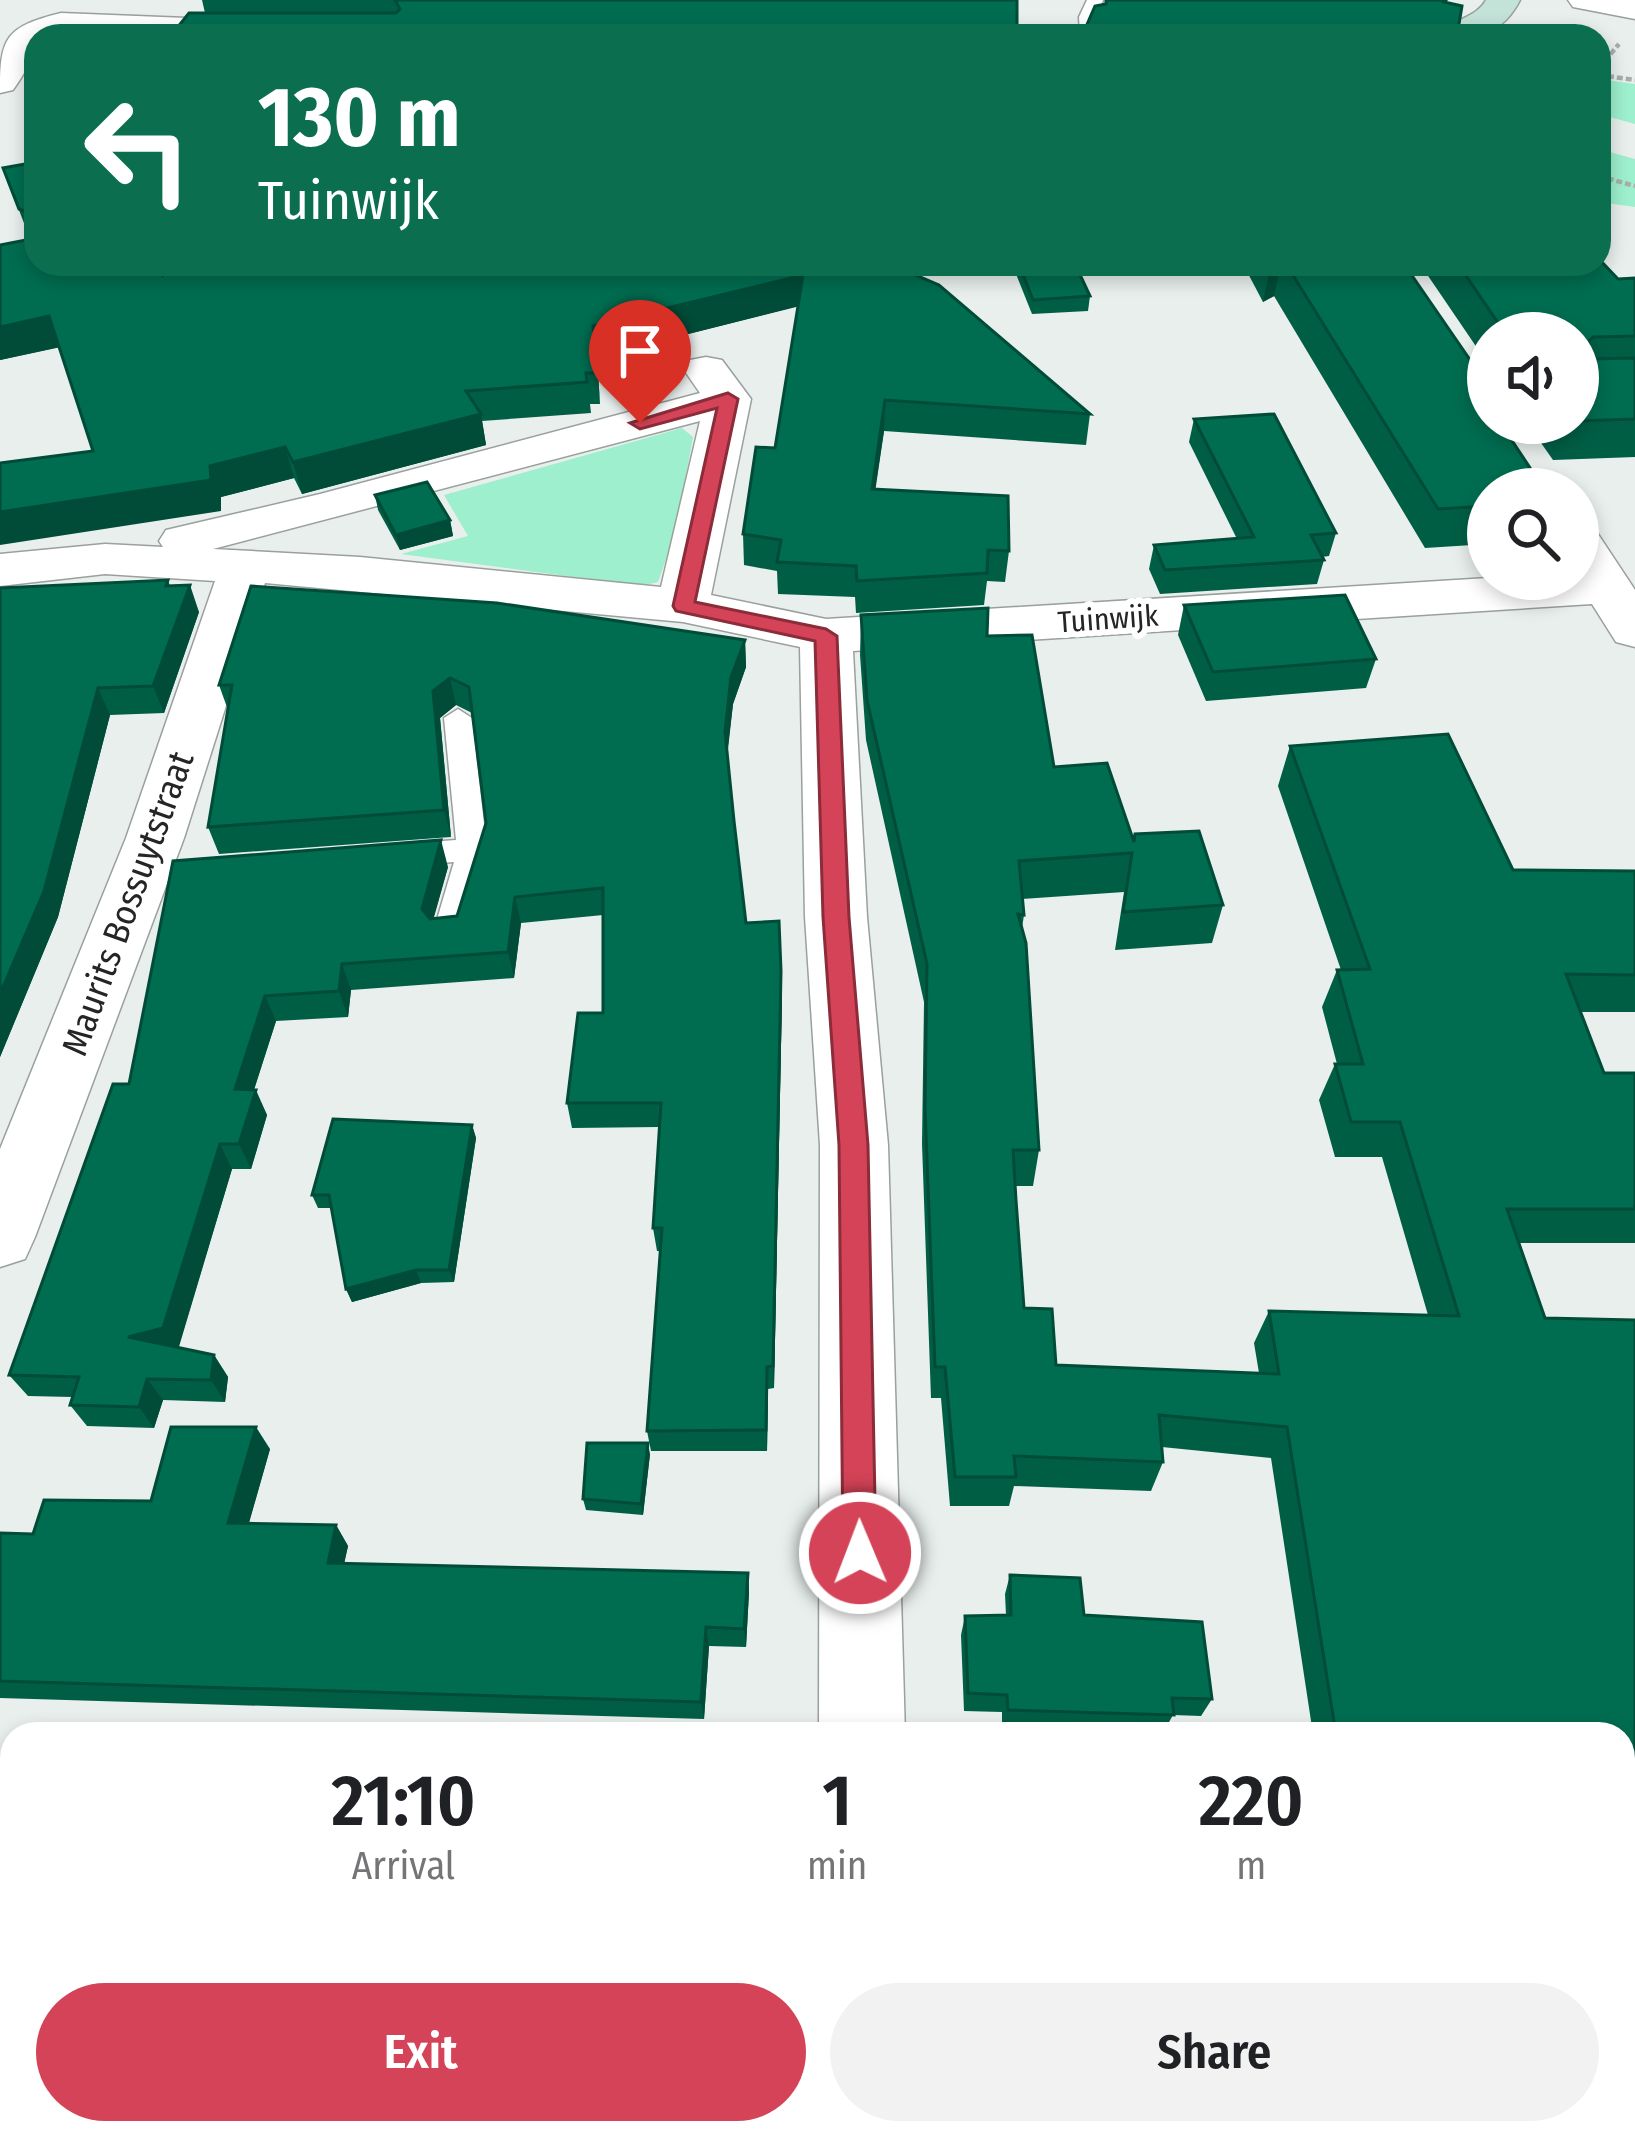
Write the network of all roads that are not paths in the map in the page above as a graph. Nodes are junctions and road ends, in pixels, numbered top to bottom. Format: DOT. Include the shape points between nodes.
graph roads {
  1 [pos="1503,0"];
  2 [pos="1585,0"];
  3 [pos="1635,9"];
  4 [pos="23,16"];
  5 [pos="123,24"];
  6 [pos="1480,24"];
  7 [pos="0,82"];
  8 [pos="104,559"];
  9 [pos="245,566"];
  10 [pos="0,570"];
  11 [pos="1599,575"];
  12 [pos="683,606"];
  13 [pos="1621,609"];
  14 [pos="826,636"];
  15 [pos="458,718"];
  16 [pos="472,850"];
  17 [pos="378,857"];
  18 [pos="448,933"];
  19 [pos="0,1238"];
  20 [pos="862,1722"];
  1 -- 6 [label="street"];
  2 -- 3 [label="street"];
  4 -- 5 [label="street"];
  4 -- 7 [label="street" via="21,40"];
  8 -- 9 [label="street, Tuinwijk"];
  8 -- 10 [label="street, Tuinwijk"];
  8 -- 12 [label="street, Tuinwijk" via="329,507 717,383"];
  9 -- 12 [label="street, Tuinwijk"];
  9 -- 19 [label="street, Maurits Bossuytstraat" via="153,874"];
  11 -- 13 [label="street"];
  12 -- 14 [label="street, Tuinwijk"];
  13 -- 14 [label="street, Tuinwijk"];
  14 -- 20 [label="street" via="854,1145"];
  15 -- 16 [label="lane"];
  16 -- 17 [label="lane"];
  16 -- 18 [label="lane"];
}
